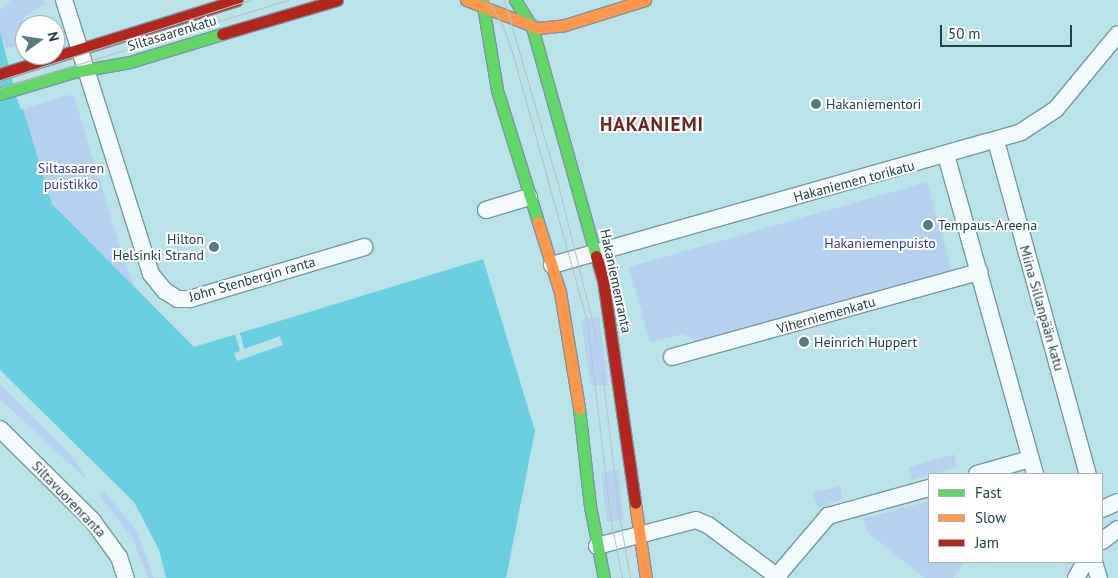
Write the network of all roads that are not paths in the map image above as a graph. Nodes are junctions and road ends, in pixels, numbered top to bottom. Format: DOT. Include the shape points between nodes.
graph roads {
  1 [pos="64,0"];
  2 [pos="237,0"];
  3 [pos="337,0"];
  4 [pos="466,0"];
  5 [pos="515,0"];
  6 [pos="645,0"];
  7 [pos="482,3"];
  8 [pos="532,27"];
  9 [pos="1118,34"];
  10 [pos="80,50"];
  11 [pos="87,70"];
  12 [pos="5,73"];
  13 [pos="0,94"];
  14 [pos="996,141"];
  15 [pos="946,155"];
  16 [pos="529,197"];
  17 [pos="486,210"];
  18 [pos="364,247"];
  19 [pos="596,252"];
  20 [pos="552,265"];
  21 [pos="979,272"];
  22 [pos="672,357"];
  23 [pos="0,429"];
  24 [pos="1032,466"];
  25 [pos="984,473"];
  26 [pos="1088,473"];
  27 [pos="928,488"];
  28 [pos="1118,502"];
  29 [pos="1103,509"];
  30 [pos="1118,529"];
  31 [pos="638,536"];
  32 [pos="1103,540"];
  33 [pos="597,546"];
  34 [pos="1084,563"];
  35 [pos="1094,563"];
  36 [pos="778,577"];
  37 [pos="126,578"];
  38 [pos="604,578"];
  39 [pos="646,578"];
  40 [pos="1076,578"];
  41 [pos="1099,578"];
  1 -- 10 [label="street"];
  2 -- 10 [label="main road, Siltasaarenkatu"];
  3 -- 11 [label="main road, Siltasaarenkatu" via="130,62"];
  4 -- 7 [label="main road"];
  5 -- 8 [label="main road, Hakaniemenranta"];
  6 -- 8 [label="main road" via="565,25"];
  7 -- 8 [label="main road"];
  7 -- 16 [label="main road" via="495,82"];
  8 -- 19 [label="main road, Hakaniemenranta"];
  9 -- 14 [label="street, Hakaniemen torikatu" via="1047,118"];
  10 -- 11 [label="street"];
  10 -- 12 [label="main road, Siltasaarenkatu"];
  11 -- 13 [label="main road, Siltasaarenkatu"];
  11 -- 18 [label="street, John Stenbergin ranta" via="151,274 178,299 190,299"];
  14 -- 15 [label="street, Hakaniemen torikatu"];
  14 -- 26 [label="street, Miina Sillanpään katu"];
  15 -- 19 [label="street, Hakaniemen torikatu"];
  15 -- 21 [label="street"];
  16 -- 17 [label="street"];
  16 -- 20 [label="main road"];
  19 -- 20 [label="street, Hakaniemen torikatu"];
  19 -- 31 [label="main road, Hakaniemenranta" via="614,340"];
  20 -- 33 [label="main road" via="568,338"];
  21 -- 22 [label="street, Viherniemenkatu"];
  21 -- 24 [label="street"];
  23 -- 37 [label="street, Siltavuorenranta" via="92,520 119,557"];
  24 -- 25 [label="street"];
  27 -- 36 [label="street" via="828,516"];
  28 -- 29 [label="street"];
  30 -- 32 [label="street"];
  31 -- 33 [label="street"];
  31 -- 36 [label="street" via="696,520 714,529"];
  31 -- 39 [label="main road, Hakaniemenranta"];
  33 -- 38 [label="main road"];
  34 -- 40 [label="street"];
  35 -- 41 [label="street"];
}
